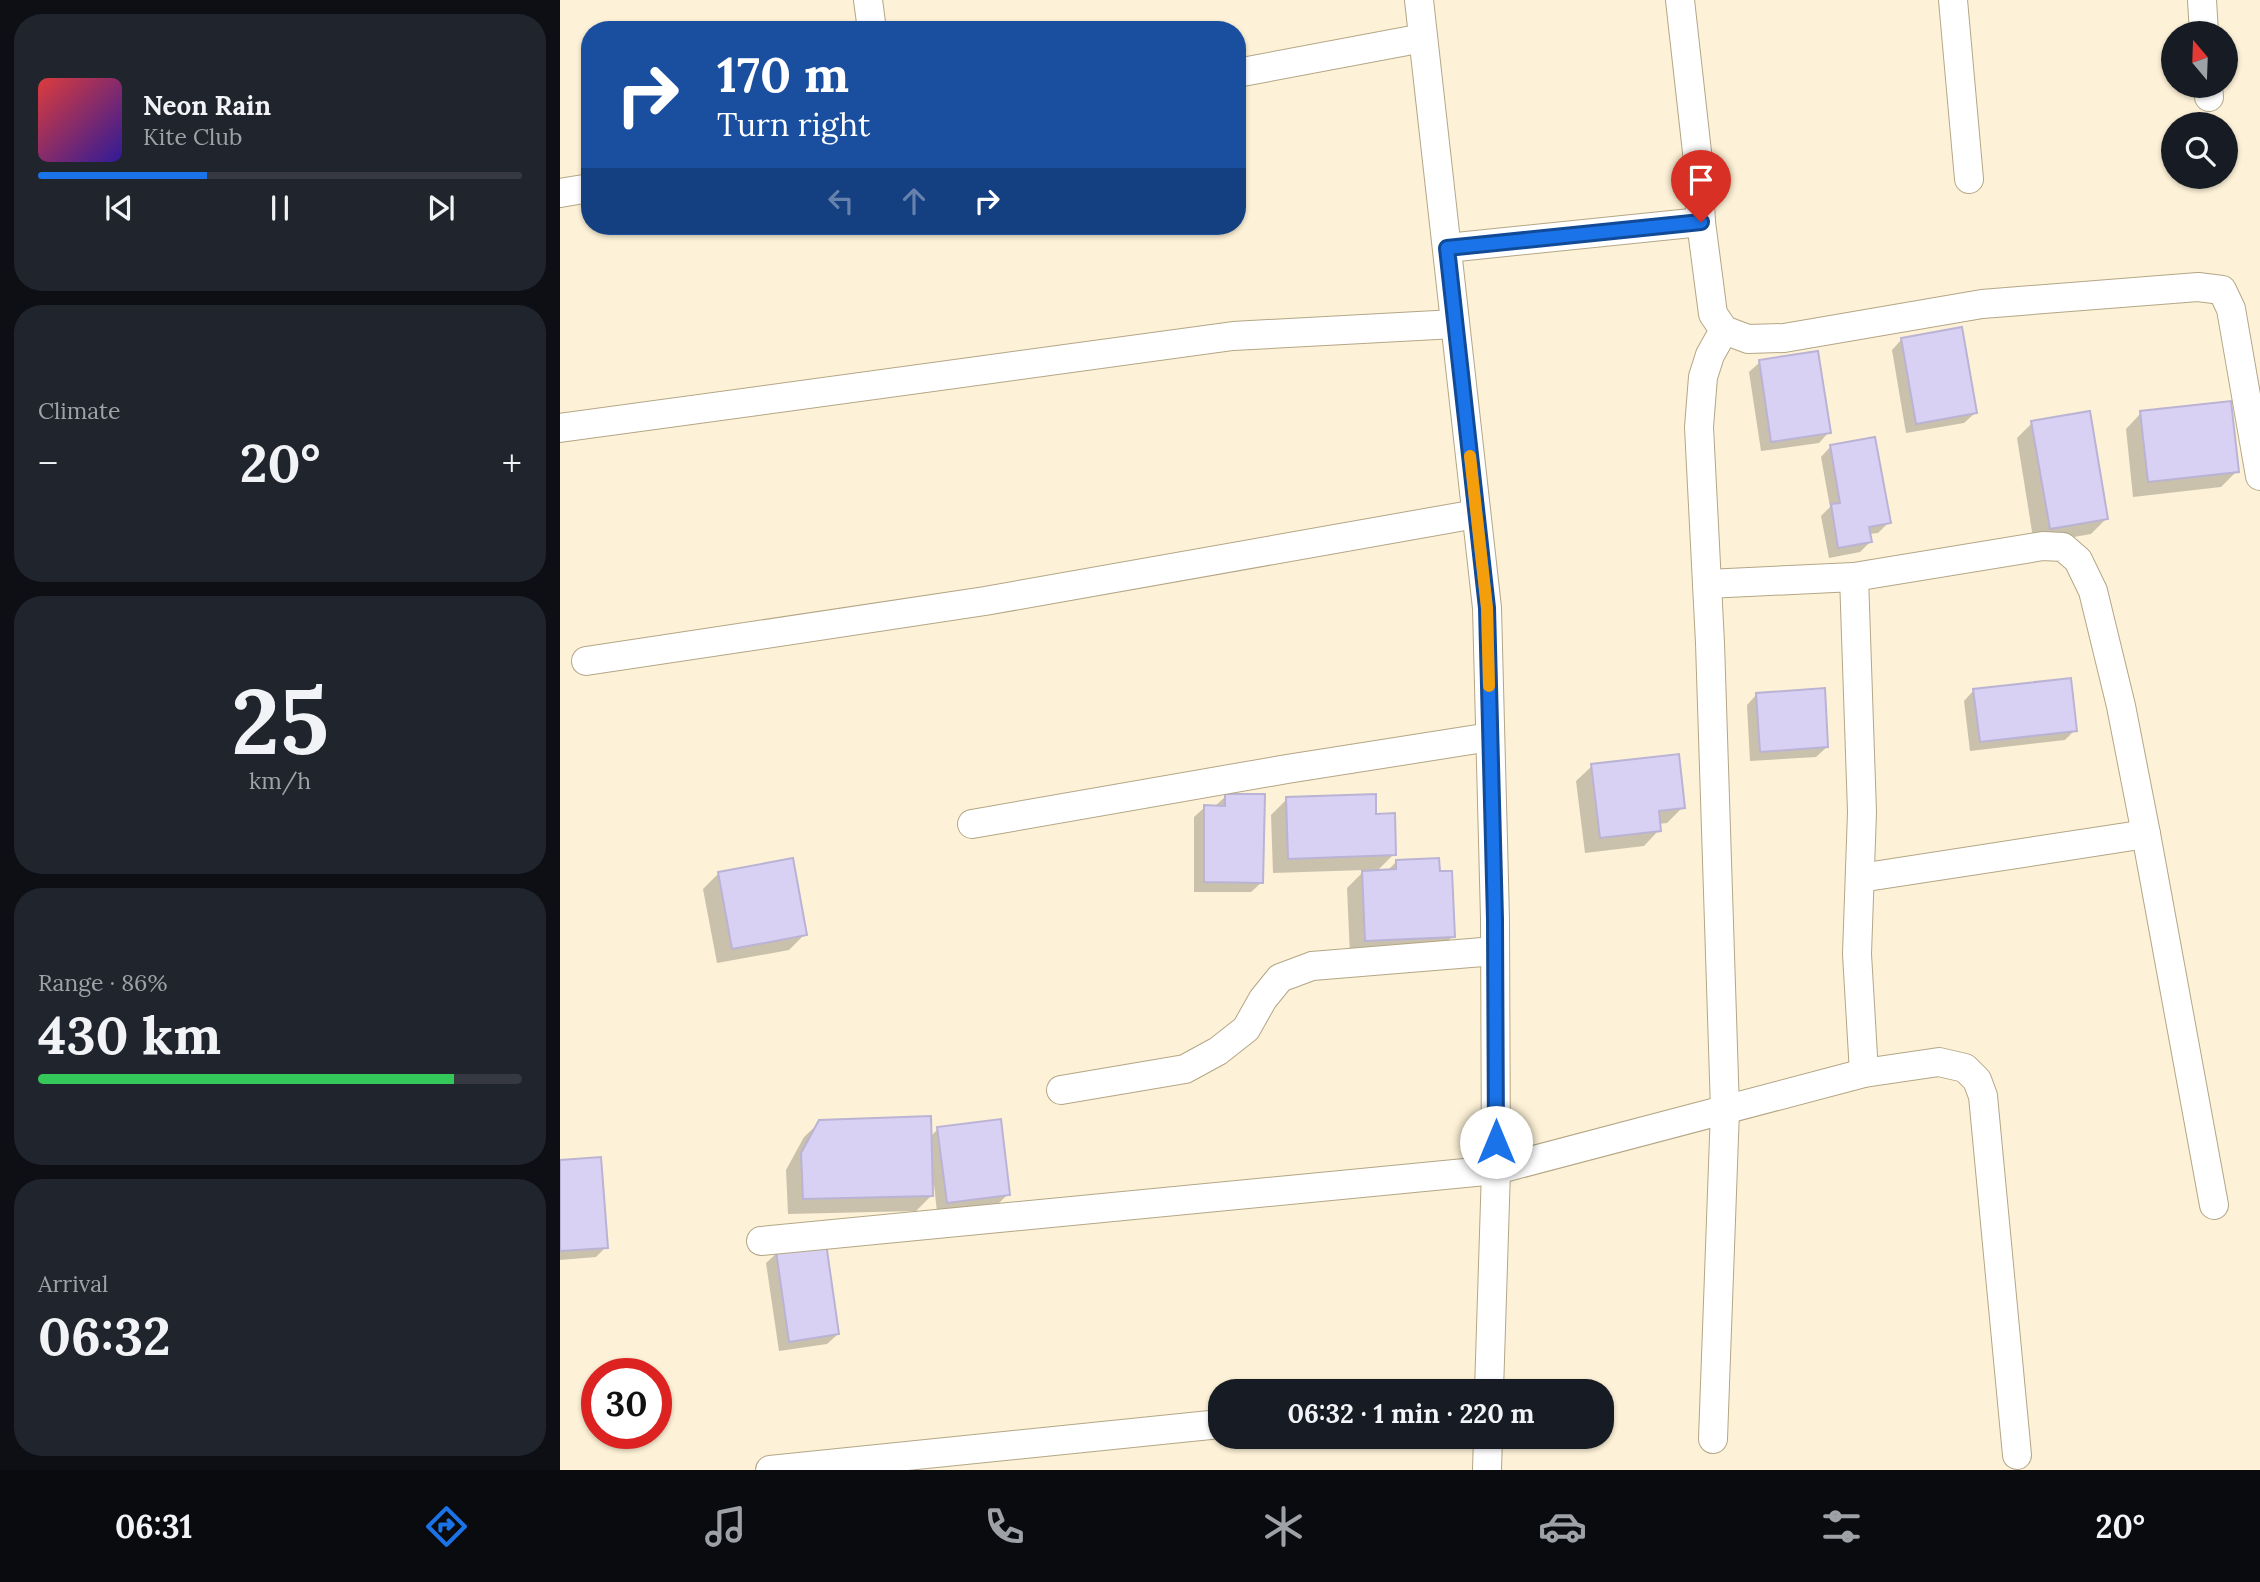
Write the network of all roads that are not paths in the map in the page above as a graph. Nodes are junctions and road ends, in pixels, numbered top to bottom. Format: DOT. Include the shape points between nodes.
graph roads {
  1 [pos="867,0"];
  2 [pos="1419,0"];
  3 [pos="1679,0"];
  4 [pos="1953,0"];
  5 [pos="2202,0"];
  6 [pos="870,21"];
  7 [pos="2203,21"];
  8 [pos="1423,38"];
  9 [pos="1246,71"];
  10 [pos="1969,180"];
  11 [pos="581,189"];
  12 [pos="560,192"];
  13 [pos="1701,222"];
  14 [pos="1447,248"];
  15 [pos="1455,324"];
  16 [pos="1724,330"];
  17 [pos="560,428"];
  18 [pos="2260,476"];
  19 [pos="1476,514"];
  20 [pos="1854,577"];
  21 [pos="1707,584"];
  22 [pos="586,661"];
  23 [pos="1490,737"];
  24 [pos="972,824"];
  25 [pos="2146,834"];
  26 [pos="1860,878"];
  27 [pos="1495,951"];
  28 [pos="1864,1073"];
  29 [pos="1061,1090"];
  30 [pos="1725,1110"];
  31 [pos="1496,1170"];
  32 [pos="2214,1205"];
  33 [pos="761,1241"];
  34 [pos="1489,1379"];
  35 [pos="1208,1425"];
  36 [pos="1713,1439"];
  37 [pos="1488,1449"];
  38 [pos="2017,1455"];
  39 [pos="770,1469"];
  40 [pos="1487,1470"];
  1 -- 6 [label="street"];
  2 -- 8 [label="street"];
  3 -- 13 [label="street"];
  4 -- 10 [label="street"];
  5 -- 7 [label="street"];
  8 -- 9 [label="street"];
  8 -- 14 [label="street"];
  11 -- 12 [label="street"];
  13 -- 14 [label="street"];
  13 -- 16 [label="street" via="1713,314"];
  14 -- 15 [label="street"];
  15 -- 17 [label="street" via="1233,337"];
  15 -- 19 [label="street"];
  16 -- 18 [label="street" via="1748,339 1784,338 1982,304 2198,287 2222,290 2231,309"];
  16 -- 21 [label="street" via="1703,377 1699,427"];
  19 -- 22 [label="street" via="985,601"];
  19 -- 23 [label="street" via="1487,608"];
  20 -- 21 [label="street"];
  20 -- 25 [label="street" via="2043,546 2063,548 2078,560 2093,591"];
  20 -- 26 [label="street"];
  21 -- 30 [label="street"];
  23 -- 24 [label="street"];
  23 -- 27 [label="street"];
  25 -- 26 [label="street"];
  25 -- 32 [label="street"];
  26 -- 28 [label="street" via="1857,954"];
  27 -- 29 [label="street" via="1312,966 1280,978 1246,1029 1185,1069"];
  27 -- 31 [label="street"];
  28 -- 30 [label="street"];
  28 -- 38 [label="street" via="1939,1062 1965,1068 1977,1080 1983,1096"];
  30 -- 31 [label="street"];
  30 -- 36 [label="street"];
  31 -- 33 [label="street"];
  31 -- 34 [label="street"];
  35 -- 39 [label="street"];
  37 -- 40 [label="street"];
}
